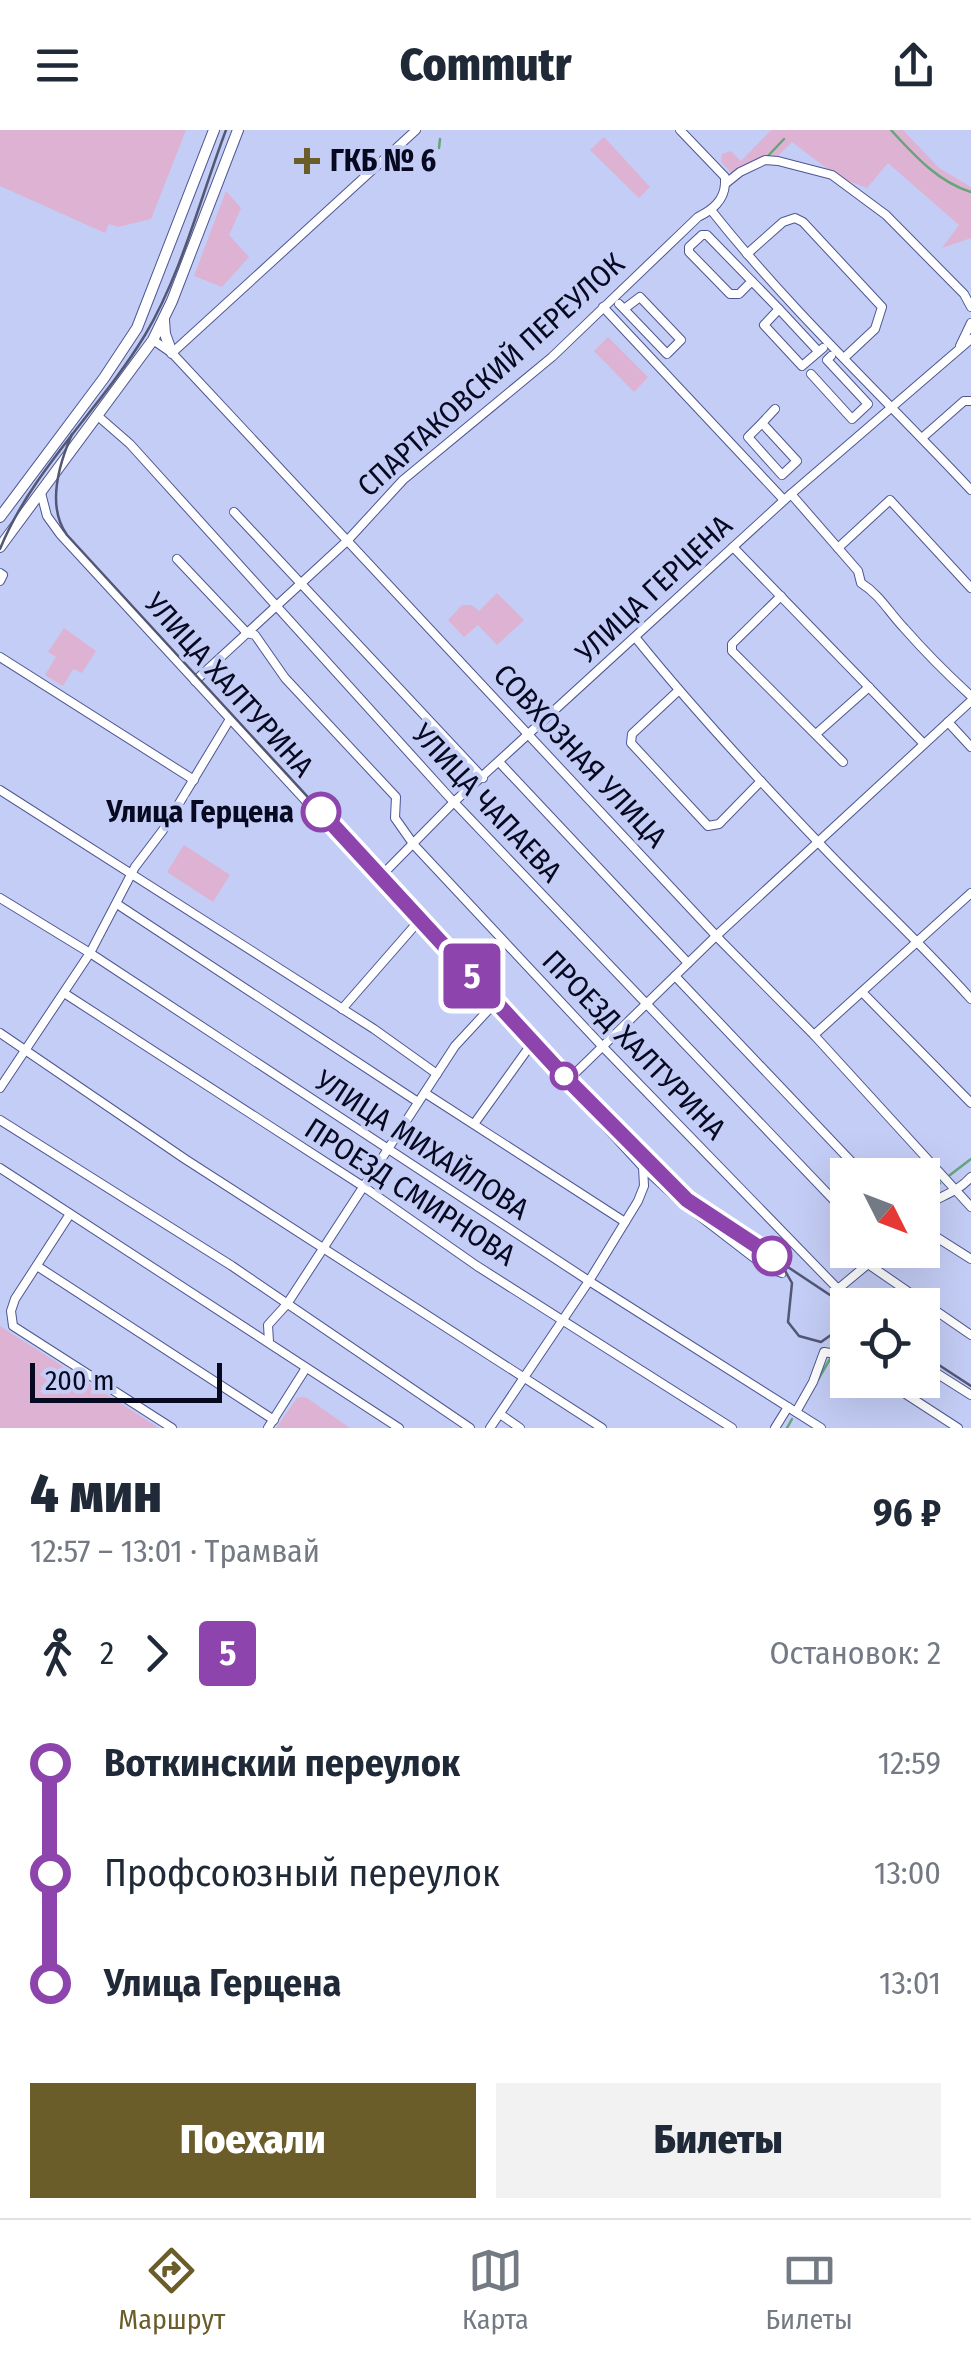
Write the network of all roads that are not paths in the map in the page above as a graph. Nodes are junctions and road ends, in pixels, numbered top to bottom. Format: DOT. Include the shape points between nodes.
graph roads {
  1 [pos="214,130"];
  2 [pos="238,130"];
  3 [pos="416,130"];
  4 [pos="680,130"];
  5 [pos="725,184"];
  6 [pos="711,210"];
  7 [pos="747,254"];
  8 [pos="752,281"];
  9 [pos="622,306"];
  10 [pos="603,307"];
  11 [pos="971,307"];
  12 [pos="778,309"];
  13 [pos="164,318"];
  14 [pos="971,324"];
  15 [pos="137,328"];
  16 [pos="971,339"];
  17 [pos="153,340"];
  18 [pos="958,350"];
  19 [pos="172,352"];
  20 [pos="144,355"];
  21 [pos="831,356"];
  22 [pos="844,358"];
  23 [pos="812,374"];
  24 [pos="971,401"];
  25 [pos="893,406"];
  26 [pos="775,409"];
  27 [pos="99,417"];
  28 [pos="762,424"];
  29 [pos="922,438"];
  30 [pos="971,490"];
  31 [pos="40,494"];
  32 [pos="788,497"];
  33 [pos="234,512"];
  34 [pos="0,517"];
  35 [pos="347,541"];
  36 [pos="733,546"];
  37 [pos="0,547"];
  38 [pos="838,548"];
  39 [pos="177,560"];
  40 [pos="0,573"];
  41 [pos="0,581"];
  42 [pos="302,582"];
  43 [pos="971,588"];
  44 [pos="781,596"];
  45 [pos="277,606"];
  46 [pos="247,633"];
  47 [pos="635,637"];
  48 [pos="0,657"];
  49 [pos="194,682"];
  50 [pos="869,686"];
  51 [pos="678,692"];
  52 [pos="971,698"];
  53 [pos="230,719"];
  54 [pos="948,722"];
  55 [pos="530,734"];
  56 [pos="816,734"];
  57 [pos="924,744"];
  58 [pos="971,747"];
  59 [pos="500,762"];
  60 [pos="844,762"];
  61 [pos="483,778"];
  62 [pos="194,780"];
  63 [pos="761,781"];
  64 [pos="0,790"];
  65 [pos="454,802"];
  66 [pos="817,842"];
  67 [pos="414,845"];
  68 [pos="133,876"];
  69 [pos="377,880"];
  70 [pos="970,897"];
  71 [pos="0,898"];
  72 [pos="117,904"];
  73 [pos="417,923"];
  74 [pos="716,936"];
  75 [pos="919,941"];
  76 [pos="90,952"];
  77 [pos="688,963"];
  78 [pos="674,976"];
  79 [pos="862,992"];
  80 [pos="64,994"];
  81 [pos="971,999"];
  82 [pos="647,1004"];
  83 [pos="492,1006"];
  84 [pos="342,1009"];
  85 [pos="0,1033"];
  86 [pos="814,1036"];
  87 [pos="530,1046"];
  88 [pos="602,1046"];
  89 [pos="26,1050"];
  90 [pos="437,1074"];
  91 [pos="565,1082"];
  92 [pos="0,1088"];
  93 [pos="425,1093"];
  94 [pos="418,1102"];
  95 [pos="971,1103"];
  96 [pos="0,1120"];
  97 [pos="474,1124"];
  98 [pos="388,1150"];
  99 [pos="848,1158"];
  100 [pos="644,1167"];
  101 [pos="0,1168"];
  102 [pos="971,1177"];
  103 [pos="364,1187"];
  104 [pos="956,1192"];
  105 [pos="940,1195"];
  106 [pos="830,1196"];
  107 [pos="971,1207"];
  108 [pos="70,1214"];
  109 [pos="625,1222"];
  110 [pos="940,1240"];
  111 [pos="323,1247"];
  112 [pos="971,1260"];
  113 [pos="37,1266"];
  114 [pos="863,1268"];
  115 [pos="874,1268"];
  116 [pos="782,1273"];
  117 [pos="589,1281"];
  118 [pos="287,1304"];
  119 [pos="564,1319"];
  120 [pos="268,1325"];
  121 [pos="252,1330"];
  122 [pos="971,1334"];
  123 [pos="269,1342"];
  124 [pos="830,1353"];
  125 [pos="306,1368"];
  126 [pos="940,1375"];
  127 [pos="525,1377"];
  128 [pos="971,1395"];
  129 [pos="912,1398"];
  130 [pos="792,1410"];
  131 [pos="500,1414"];
  132 [pos="271,1424"];
  133 [pos="172,1428"];
  134 [pos="399,1428"];
  135 [pos="470,1428"];
  136 [pos="490,1428"];
  137 [pos="520,1428"];
  138 [pos="602,1428"];
  139 [pos="732,1428"];
  140 [pos="776,1428"];
  141 [pos="821,1428"];
  142 [pos="958,1428"];
  1 -- 15 [label="main road"];
  2 -- 13 [label="main road"];
  3 -- 19 [label="street"];
  4 -- 5 [label="street"];
  5 -- 6 [label="street, СПАРТАКОВСКИЙ ПЕРЕУЛОК"];
  5 -- 11 [label="street" via="764,160 832,175 886,214"];
  6 -- 7 [label="street"];
  6 -- 10 [label="street, СПАРТАКОВСКИЙ ПЕРЕУЛОК"];
  7 -- 22 [label="street"];
  7 -- 22 [label="street" via="783,222 803,222 882,307 875,329"];
  8 -- 8 [label="street" via="707,234 689,246 730,294"];
  8 -- 12 [label="street"];
  9 -- 9 [label="street" via="667,354 681,340 640,297"];
  10 -- 32 [label="street"];
  10 -- 35 [label="street, СПАРТАКОВСКИЙ ПЕРЕУЛОК" via="403,480"];
  12 -- 12 [label="street" via="765,328 802,366 821,349"];
  13 -- 17 [label="main road"];
  13 -- 19 [label="main road"];
  14 -- 18 [label="street"];
  15 -- 17 [label="main road"];
  15 -- 34 [label="main road"];
  16 -- 18 [label="street, УЛИЦА ГЕРЦЕНА"];
  17 -- 19 [label="street, СОВХОЗНАЯ УЛИЦА"];
  17 -- 20 [label="main road"];
  18 -- 25 [label="street, УЛИЦА ГЕРЦЕНА"];
  19 -- 20 [label="main road"];
  19 -- 35 [label="street, СОВХОЗНАЯ УЛИЦА"];
  20 -- 27 [label="main road"];
  21 -- 23 [label="street" via="827,360 868,404 855,421"];
  22 -- 25 [label="street"];
  24 -- 29 [label="street"];
  25 -- 29 [label="street"];
  25 -- 32 [label="street, УЛИЦА ГЕРЦЕНА"];
  26 -- 28 [label="street"];
  27 -- 31 [label="main road"];
  27 -- 45 [label="street, УЛИЦА ЧАПАЕВА"];
  28 -- 28 [label="street" via="797,461 779,478 748,438"];
  29 -- 30 [label="street"];
  31 -- 37 [label="main road"];
  31 -- 49 [label="street, УЛИЦА ХАЛТУРИНА" via="60,534"];
  32 -- 36 [label="street, УЛИЦА ГЕРЦЕНА"];
  32 -- 38 [label="street"];
  33 -- 42 [label="street"];
  35 -- 42 [label="street, СПАРТАКОВСКИЙ ПЕРЕУЛОК"];
  35 -- 55 [label="street, СОВХОЗНАЯ УЛИЦА"];
  36 -- 44 [label="street"];
  36 -- 47 [label="street, УЛИЦА ГЕРЦЕНА"];
  38 -- 43 [label="street" via="890,500"];
  38 -- 52 [label="street" via="861,583 879,594"];
  39 -- 46 [label="street, ПРОЕЗД ХАЛТУРИНА"];
  40 -- 41 [label="street"];
  42 -- 45 [label="street, СПАРТАКОВСКИЙ ПЕРЕУЛОК"];
  42 -- 61 [label="street"];
  44 -- 50 [label="street"];
  44 -- 56 [label="street" via="732,651"];
  45 -- 46 [label="street, СПАРТАКОВСКИЙ ПЕРЕУЛОК"];
  45 -- 65 [label="street, УЛИЦА ЧАПАЕВА"];
  46 -- 49 [label="street, СПАРТАКОВСКИЙ ПЕРЕУЛОК"];
  46 -- 67 [label="street, ПРОЕЗД ХАЛТУРИНА" via="396,797 395,818"];
  47 -- 51 [label="street"];
  47 -- 55 [label="street, УЛИЦА ГЕРЦЕНА"];
  48 -- 62 [label="street"];
  49 -- 53 [label="street, УЛИЦА ХАЛТУРИНА"];
  50 -- 56 [label="street"];
  50 -- 57 [label="street"];
  51 -- 63 [label="street"];
  51 -- 63 [label="street" via="632,734 631,743 708,826 716,827"];
  52 -- 54 [label="street"];
  53 -- 62 [label="street"];
  53 -- 69 [label="street, УЛИЦА ХАЛТУРИНА"];
  54 -- 57 [label="street"];
  54 -- 58 [label="street"];
  55 -- 59 [label="street, УЛИЦА ГЕРЦЕНА"];
  55 -- 74 [label="street, СОВХОЗНАЯ УЛИЦА"];
  56 -- 60 [label="street"];
  57 -- 66 [label="street"];
  59 -- 61 [label="street, УЛИЦА ГЕРЦЕНА"];
  59 -- 77 [label="street"];
  61 -- 65 [label="street, УЛИЦА ГЕРЦЕНА"];
  62 -- 68 [label="street"];
  63 -- 66 [label="street"];
  64 -- 68 [label="street"];
  65 -- 67 [label="street, УЛИЦА ГЕРЦЕНА"];
  65 -- 82 [label="street, УЛИЦА ЧАПАЕВА"];
  66 -- 74 [label="street"];
  66 -- 75 [label="street"];
  67 -- 69 [label="street, УЛИЦА ГЕРЦЕНА"];
  67 -- 88 [label="street, ПРОЕЗД ХАЛТУРИНА"];
  68 -- 72 [label="street"];
  68 -- 84 [label="street"];
  69 -- 73 [label="street, УЛИЦА ХАЛТУРИНА"];
  70 -- 75 [label="street"];
  71 -- 76 [label="street, УЛИЦА МИХАЙЛОВА"];
  72 -- 76 [label="street"];
  72 -- 94 [label="street"];
  73 -- 83 [label="street, УЛИЦА ХАЛТУРИНА"];
  73 -- 84 [label="street"];
  74 -- 77 [label="street"];
  74 -- 86 [label="street, СОВХОЗНАЯ УЛИЦА"];
  75 -- 79 [label="street"];
  75 -- 81 [label="street"];
  76 -- 80 [label="street"];
  76 -- 98 [label="street, УЛИЦА МИХАЙЛОВА"];
  77 -- 78 [label="street"];
  78 -- 82 [label="street"];
  78 -- 99 [label="street"];
  79 -- 86 [label="street"];
  79 -- 95 [label="street"];
  80 -- 89 [label="street"];
  80 -- 103 [label="street, ПРОЕЗД СМИРНОВА"];
  82 -- 88 [label="street"];
  82 -- 106 [label="street, УЛИЦА ЧАПАЕВА"];
  83 -- 87 [label="street, УЛИЦА ХАЛТУРИНА"];
  83 -- 90 [label="street"];
  84 -- 90 [label="street"];
  85 -- 89 [label="street"];
  86 -- 104 [label="street, СОВХОЗНАЯ УЛИЦА"];
  87 -- 91 [label="street, УЛИЦА ХАЛТУРИНА"];
  87 -- 97 [label="street"];
  88 -- 91 [label="street"];
  88 -- 114 [label="street, ПРОЕЗД ХАЛТУРИНА" via="838,1288"];
  89 -- 92 [label="street"];
  89 -- 111 [label="street"];
  90 -- 93 [label="street"];
  91 -- 100 [label="street, УЛИЦА ХАЛТУРИНА"];
  93 -- 94 [label="street"];
  93 -- 97 [label="street"];
  94 -- 98 [label="street"];
  96 -- 118 [label="street"];
  97 -- 109 [label="street"];
  98 -- 103 [label="street"];
  98 -- 117 [label="street, УЛИЦА МИХАЙЛОВА"];
  100 -- 109 [label="street" via="644,1186"];
  100 -- 116 [label="street, УЛИЦА ХАЛТУРИНА" via="678,1200"];
  101 -- 108 [label="street"];
  102 -- 104 [label="street"];
  103 -- 111 [label="street"];
  103 -- 119 [label="street, ПРОЕЗД СМИРНОВА"];
  104 -- 105 [label="street"];
  104 -- 107 [label="street, СОВХОЗНАЯ УЛИЦА"];
  108 -- 113 [label="street"];
  108 -- 121 [label="street"];
  109 -- 117 [label="street"];
  110 -- 112 [label="street"];
  111 -- 118 [label="street"];
  111 -- 127 [label="street"];
  113 -- 132 [label="street"];
  113 -- 133 [label="street" via="15,1299 13,1326"];
  115 -- 122 [label="street"];
  117 -- 119 [label="street"];
  117 -- 130 [label="street, УЛИЦА МИХАЙЛОВА"];
  118 -- 120 [label="street"];
  118 -- 135 [label="street"];
  119 -- 127 [label="street"];
  119 -- 139 [label="street, ПРОЕЗД СМИРНОВА"];
  120 -- 121 [label="street"];
  120 -- 123 [label="street"];
  121 -- 123 [label="street"];
  123 -- 125 [label="street"];
  124 -- 130 [label="street" via="824,1352"];
  125 -- 132 [label="street"];
  125 -- 134 [label="street"];
  126 -- 128 [label="street"];
  127 -- 131 [label="street"];
  127 -- 138 [label="street"];
  129 -- 142 [label="street"];
  130 -- 140 [label="street"];
  130 -- 141 [label="street, УЛИЦА МИХАЙЛОВА"];
  131 -- 136 [label="street"];
  131 -- 137 [label="street"];
}
